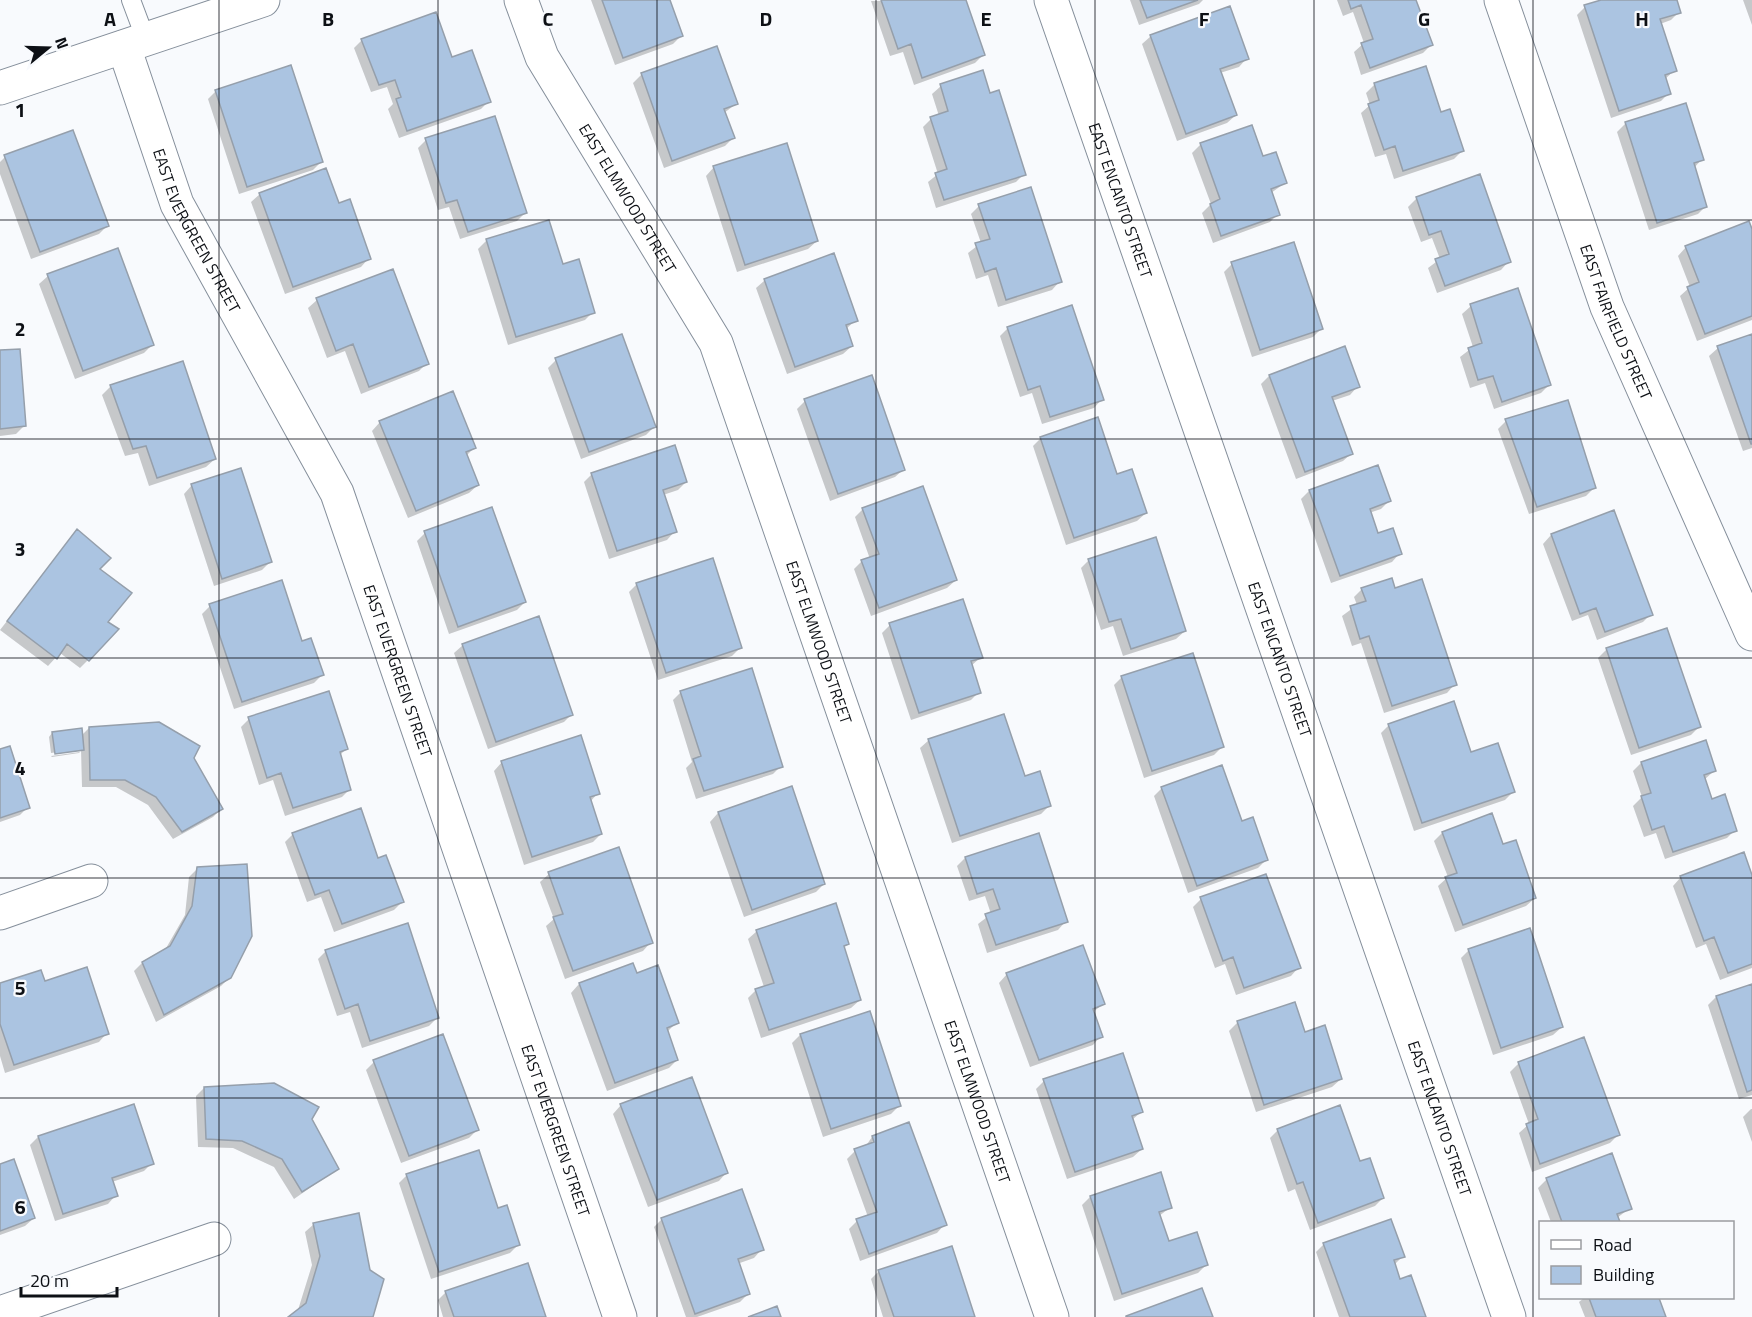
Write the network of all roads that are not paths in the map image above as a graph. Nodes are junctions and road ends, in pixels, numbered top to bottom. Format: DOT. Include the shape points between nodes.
graph roads {
  1 [pos="131,0"];
  2 [pos="262,0"];
  3 [pos="521,0"];
  4 [pos="1051,0"];
  5 [pos="1501,0"];
  6 [pos="135,43"];
  7 [pos="0,88"];
  8 [pos="1752,634"];
  9 [pos="91,881"];
  10 [pos="0,913"];
  11 [pos="214,1239"];
  12 [pos="0,1313"];
  13 [pos="620,1317"];
  14 [pos="1052,1317"];
  15 [pos="1509,1317"];
  1 -- 6 [label="lane"];
  2 -- 6 [label="street"];
  3 -- 14 [label="street, EAST ELMWOOD STREET" via="542,57 716,343"];
  4 -- 15 [label="street, EAST ENCANTO STREET"];
  5 -- 8 [label="street, EAST FAIRFIELD STREET" via="1607,307"];
  6 -- 7 [label="street"];
  6 -- 13 [label="street, EAST EVERGREEN STREET" via="177,204 337,493"];
  9 -- 10 [label="street"];
  11 -- 12 [label="street"];
}
